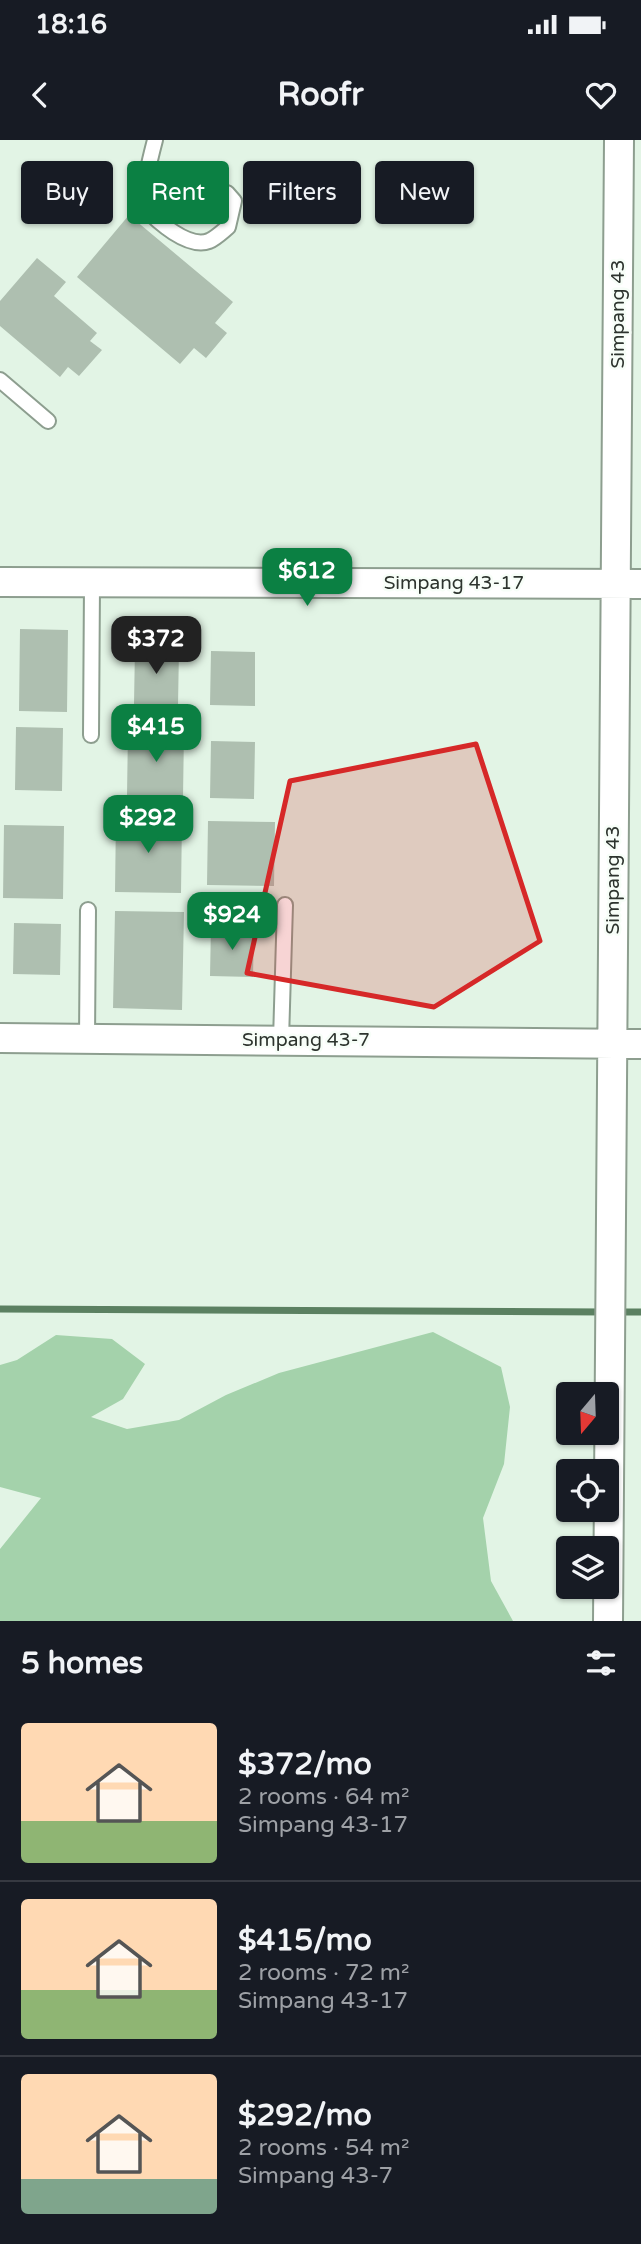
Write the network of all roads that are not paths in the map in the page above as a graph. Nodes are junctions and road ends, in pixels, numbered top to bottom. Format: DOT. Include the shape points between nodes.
graph roads {
  1 [pos="155,140"];
  2 [pos="618,140"];
  3 [pos="150,161"];
  4 [pos="146,177"];
  5 [pos="0,380"];
  6 [pos="48,421"];
  7 [pos="0,582"];
  8 [pos="92,584"];
  9 [pos="628,584"];
  10 [pos="91,735"];
  11 [pos="285,905"];
  12 [pos="88,910"];
  13 [pos="0,1038"];
  14 [pos="87,1039"];
  15 [pos="281,1040"];
  16 [pos="613,1044"];
  17 [pos="641,1044"];
  18 [pos="608,1621"];
  1 -- 3 [label="lane"];
  2 -- 9 [label="street, Simpang 43"];
  4 -- 4 [label="lane" via="144,207 192,241 208,242 228,227 234,201 227,193"];
  5 -- 6 [label="lane"];
  7 -- 8 [label="street, Simpang 43-17"];
  8 -- 9 [label="street, Simpang 43-17"];
  8 -- 10 [label="lane"];
  9 -- 16 [label="street, Simpang 43"];
  11 -- 15 [label="lane"];
  12 -- 14 [label="lane"];
  13 -- 14 [label="street, Simpang 43-7"];
  14 -- 15 [label="street, Simpang 43-7"];
  15 -- 16 [label="street, Simpang 43-7"];
  16 -- 17 [label="street, Simpang 43-7"];
  16 -- 18 [label="street, Simpang 43"];
}
